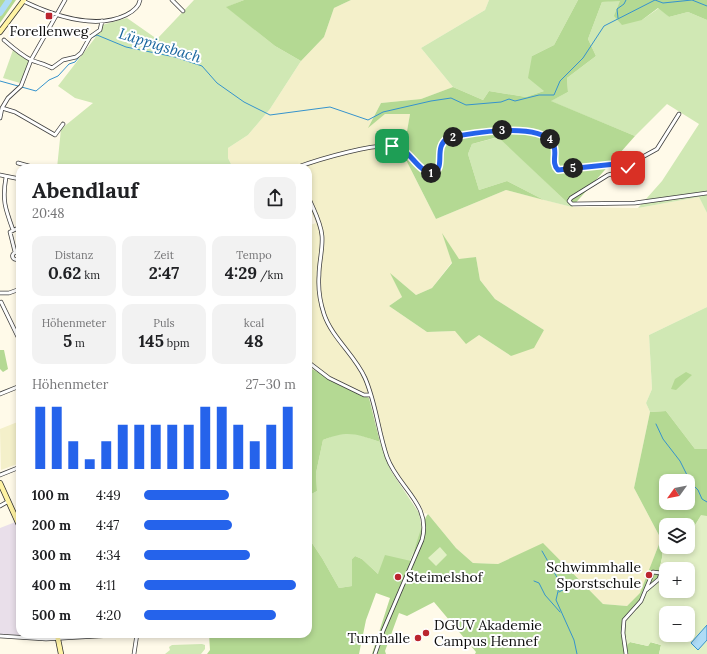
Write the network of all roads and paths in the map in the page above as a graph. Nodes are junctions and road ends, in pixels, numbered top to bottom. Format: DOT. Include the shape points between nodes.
graph roads {
  1 [pos="23,0"];
  2 [pos="65,0"];
  3 [pos="140,0"];
  4 [pos="172,0"];
  5 [pos="182,11"];
  6 [pos="57,14"];
  7 [pos="102,21"];
  8 [pos="0,32"];
  9 [pos="4,40"];
  10 [pos="31,60"];
  11 [pos="2,108"];
  12 [pos="679,114"];
  13 [pos="0,118"];
  14 [pos="63,124"];
  15 [pos="18,163"];
  16 [pos="22,164"];
  17 [pos="309,164"];
  18 [pos="628,165"];
  19 [pos="0,175"];
  20 [pos="6,177"];
  21 [pos="16,178"];
  22 [pos="707,193"];
  23 [pos="312,205"];
  24 [pos="16,229"];
  25 [pos="13,230"];
  26 [pos="16,252"];
  27 [pos="16,291"];
  28 [pos="0,293"];
  29 [pos="1,302"];
  30 [pos="16,333"];
  31 [pos="312,365"];
  32 [pos="16,388"];
  33 [pos="0,394"];
  34 [pos="371,395"];
  35 [pos="16,469"];
  36 [pos="0,475"];
  37 [pos="0,483"];
  38 [pos="7,502"];
  39 [pos="0,506"];
  40 [pos="16,519"];
  41 [pos="646,590"];
  42 [pos="0,636"];
  43 [pos="16,636"];
  44 [pos="57,638"];
  45 [pos="135,638"];
  46 [pos="61,654"];
  47 [pos="134,654"];
  48 [pos="375,654"];
  49 [pos="626,654"];
  1 -- 6 [label="street" via="39,9"];
  1 -- 8 [label="main road"];
  2 -- 6 [label="street"];
  3 -- 7 [label="street" via="133,12 121,18"];
  4 -- 5 [label="street"];
  6 -- 7 [label="street" via="76,19"];
  6 -- 10 [label="street"];
  7 -- 10 [label="street" via="100,30 90,37 81,53 76,56 63,60 52,68 42,62"];
  9 -- 10 [label="street"];
  10 -- 11 [label="street" via="20,87"];
  11 -- 13 [label="street"];
  11 -- 14 [label="street" via="15,112 55,135"];
  12 -- 18 [label="street" via="657,148"];
  15 -- 16 [label="street"];
  17 -- 18 [label="street" via="349,152 394,146 402,149 424,170 434,173 439,168 440,146 448,138 512,129 549,139 554,144 554,164 558,170 625,163"];
  18 -- 22 [label="street" via="626,170 608,175 571,198 569,202 574,205 636,203"];
  19 -- 20 [label="street"];
  20 -- 21 [label="street"];
  20 -- 25 [label="street" via="3,205"];
  23 -- 34 [label="street" via="322,237 319,290 324,315 365,377"];
  24 -- 25 [label="street"];
  25 -- 26 [label="street" via="10,237"];
  27 -- 28 [label="street"];
  29 -- 30 [label="street"];
  31 -- 34 [label="street" via="329,378 364,395"];
  32 -- 33 [label="street"];
  34 -- 48 [label="street" via="387,458 399,480 417,503 424,524 422,540"];
  35 -- 36 [label="street"];
  37 -- 38 [label="main road"];
  38 -- 39 [label="street"];
  38 -- 40 [label="main road"];
  41 -- 41 [label="street" via="653,572 661,573 659,579"];
  41 -- 49 [label="street" via="641,601 624,620"];
  42 -- 43 [label="street"];
  44 -- 46 [label="main road"];
  45 -- 47 [label="street"];
}
